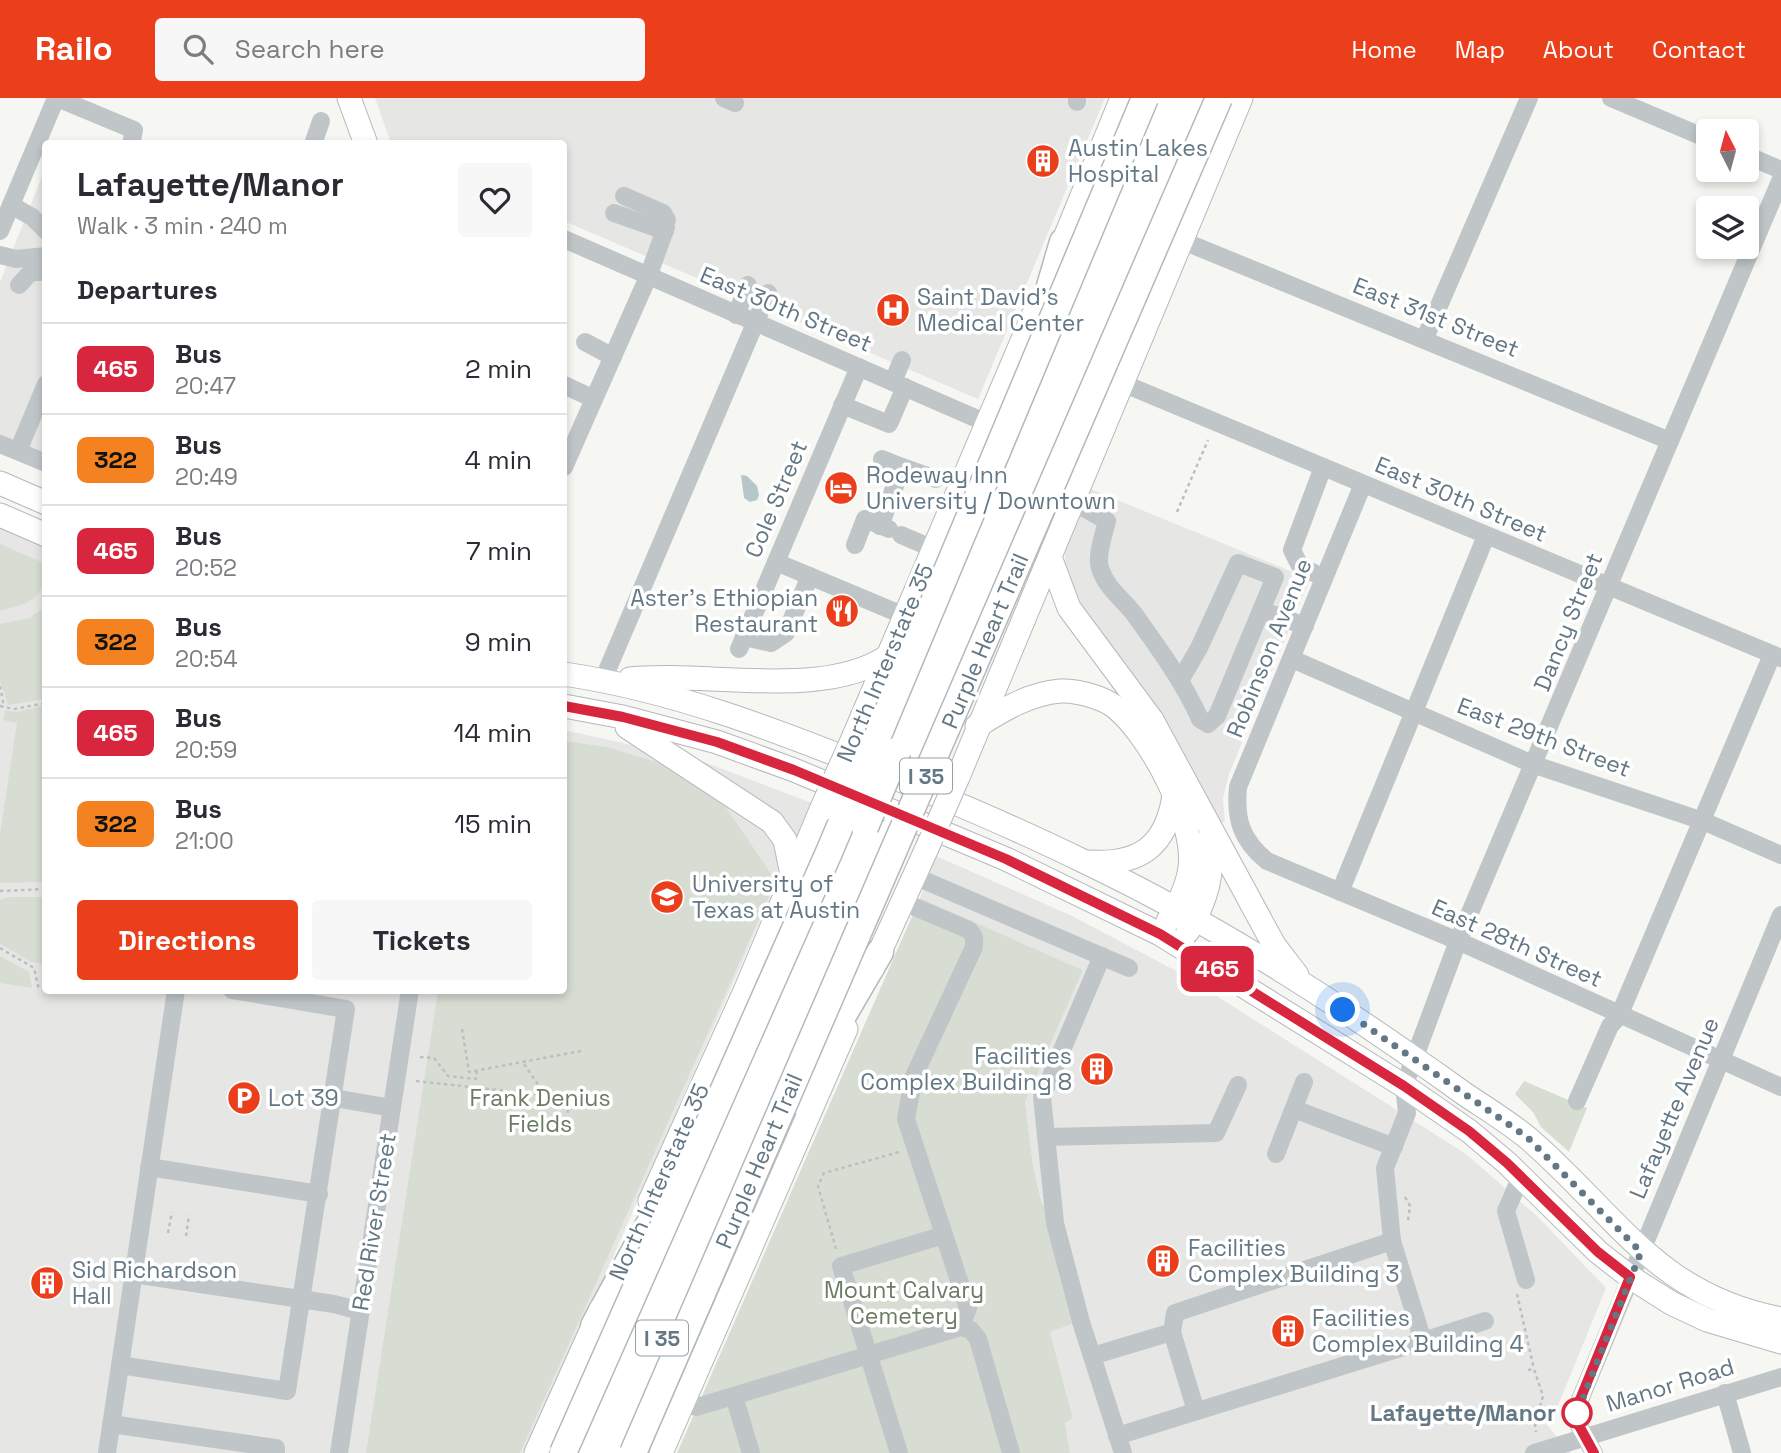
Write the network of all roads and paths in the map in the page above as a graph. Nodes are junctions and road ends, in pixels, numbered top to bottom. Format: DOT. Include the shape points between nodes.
graph roads {
  1 [pos="57,98"];
  2 [pos="349,98"];
  3 [pos="1122,98"];
  4 [pos="1145,98"];
  5 [pos="1170,98"];
  6 [pos="1193,98"];
  7 [pos="1219,98"];
  8 [pos="1241,98"];
  9 [pos="1529,98"];
  10 [pos="1612,98"];
  11 [pos="321,121"];
  12 [pos="1696,134"];
  13 [pos="46,140"];
  14 [pos="132,140"];
  15 [pos="314,140"];
  16 [pos="365,140"];
  17 [pos="42,147"];
  18 [pos="1759,161"];
  19 [pos="1781,170"];
  20 [pos="1781,179"];
  21 [pos="624,196"];
  22 [pos="11,205"];
  23 [pos="614,213"];
  24 [pos="666,226"];
  25 [pos="42,227"];
  26 [pos="0,231"];
  27 [pos="567,240"];
  28 [pos="1183,240"];
  29 [pos="1063,242"];
  30 [pos="0,255"];
  31 [pos="42,256"];
  32 [pos="42,272"];
  33 [pos="648,277"];
  34 [pos="19,285"];
  35 [pos="748,285"];
  36 [pos="768,293"];
  37 [pos="736,315"];
  38 [pos="755,323"];
  39 [pos="1425,338"];
  40 [pos="585,342"];
  41 [pos="612,357"];
  42 [pos="902,360"];
  43 [pos="859,367"];
  44 [pos="1122,383"];
  45 [pos="899,385"];
  46 [pos="567,386"];
  47 [pos="42,394"];
  48 [pos="594,399"];
  49 [pos="842,405"];
  50 [pos="989,424"];
  51 [pos="1208,440"];
  52 [pos="1670,441"];
  53 [pos="0,444"];
  54 [pos="18,452"];
  55 [pos="567,460"];
  56 [pos="883,460"];
  57 [pos="42,461"];
  58 [pos="901,467"];
  59 [pos="1323,467"];
  60 [pos="936,479"];
  61 [pos="0,483"];
  62 [pos="1363,484"];
  63 [pos="42,501"];
  64 [pos="1073,502"];
  65 [pos="1177,512"];
  66 [pos="0,515"];
  67 [pos="890,530"];
  68 [pos="42,533"];
  69 [pos="1486,536"];
  70 [pos="855,545"];
  71 [pos="934,549"];
  72 [pos="1050,557"];
  73 [pos="776,562"];
  74 [pos="810,576"];
  75 [pos="1324,578"];
  76 [pos="1608,588"];
  77 [pos="960,598"];
  78 [pos="1261,610"];
  79 [pos="905,616"];
  80 [pos="1305,626"];
  81 [pos="888,656"];
  82 [pos="1777,657"];
  83 [pos="1292,659"];
  84 [pos="567,674"];
  85 [pos="1181,679"];
  86 [pos="608,680"];
  87 [pos="0,686"];
  88 [pos="42,705"];
  89 [pos="2,707"];
  90 [pos="567,708"];
  91 [pos="567,708"];
  92 [pos="1413,712"];
  93 [pos="977,726"];
  94 [pos="908,756"];
  95 [pos="1535,765"];
  96 [pos="1174,796"];
  97 [pos="1703,821"];
  98 [pos="1208,827"];
  99 [pos="876,830"];
  100 [pos="1242,833"];
  101 [pos="1781,855"];
  102 [pos="849,861"];
  103 [pos="1085,862"];
  104 [pos="792,875"];
  105 [pos="915,876"];
  106 [pos="42,889"];
  107 [pos="0,891"];
  108 [pos="1340,892"];
  109 [pos="903,902"];
  110 [pos="1185,914"];
  111 [pos="1781,915"];
  112 [pos="1170,940"];
  113 [pos="1458,941"];
  114 [pos="0,948"];
  115 [pos="880,952"];
  116 [pos="1102,956"];
  117 [pos="1129,968"];
  118 [pos="39,989"];
  119 [pos="175,994"];
  120 [pos="256,994"];
  121 [pos="409,994"];
  122 [pos="1321,995"];
  123 [pos="1619,1016"];
  124 [pos="462,1029"];
  125 [pos="582,1052"];
  126 [pos="420,1056"];
  127 [pos="1415,1058"];
  128 [pos="1720,1062"];
  129 [pos="523,1063"];
  130 [pos="477,1070"];
  131 [pos="416,1081"];
  132 [pos="1304,1082"];
  133 [pos="1238,1085"];
  134 [pos="1404,1086"];
  135 [pos="1781,1087"];
  136 [pos="546,1096"];
  137 [pos="334,1098"];
  138 [pos="572,1098"];
  139 [pos="1577,1101"];
  140 [pos="606,1102"];
  141 [pos="392,1108"];
  142 [pos="1294,1109"];
  143 [pos="563,1126"];
  144 [pos="1046,1137"];
  145 [pos="916,1147"];
  146 [pos="1394,1147"];
  147 [pos="1276,1154"];
  148 [pos="149,1167"];
  149 [pos="1521,1176"];
  150 [pos="319,1194"];
  151 [pos="172,1212"];
  152 [pos="189,1215"];
  153 [pos="712,1223"];
  154 [pos="169,1233"];
  155 [pos="944,1235"];
  156 [pos="186,1236"];
  157 [pos="1392,1241"];
  158 [pos="1641,1252"];
  159 [pos="841,1266"];
  160 [pos="133,1274"];
  161 [pos="1630,1277"];
  162 [pos="1526,1280"];
  163 [pos="302,1301"];
  164 [pos="360,1311"];
  165 [pos="1781,1319"];
  166 [pos="1485,1321"];
  167 [pos="594,1326"];
  168 [pos="961,1327"];
  169 [pos="1172,1332"];
  170 [pos="1423,1341"];
  171 [pos="1781,1342"];
  172 [pos="869,1355"];
  173 [pos="1092,1356"];
  174 [pos="120,1366"];
  175 [pos="1528,1370"];
  176 [pos="1781,1377"];
  177 [pos="1725,1393"];
  178 [pos="734,1396"];
  179 [pos="682,1404"];
  180 [pos="1196,1411"];
  181 [pos="111,1424"];
  182 [pos="1536,1432"];
  183 [pos="1585,1437"];
  184 [pos="1120,1444"];
  185 [pos="276,1450"];
  186 [pos="107,1453"];
  187 [pos="339,1453"];
  188 [pos="536,1453"];
  189 [pos="563,1453"];
  190 [pos="589,1453"];
  191 [pos="611,1453"];
  192 [pos="633,1453"];
  193 [pos="661,1453"];
  194 [pos="751,1453"];
  195 [pos="899,1453"];
  196 [pos="1011,1453"];
  197 [pos="1534,1453"];
  198 [pos="1594,1453"];
  199 [pos="1742,1453"];
  1 -- 13 [label="street"];
  1 -- 14 [label="street" via="134,130"];
  2 -- 16 [label="main road"];
  3 -- 29 [label="main road, North Interstate 35"];
  4 -- 189 [label="highway, I 35, bridge" via="830,850"];
  5 -- 77 [label="highway, Purple Heart Trail / I 35"];
  6 -- 94 [label="highway, Purple Heart Trail / I 35"];
  7 -- 192 [label="highway, Purple Heart Trail / I 35, bridge"];
  8 -- 28 [label="main road"];
  9 -- 39 [label="street"];
  10 -- 12 [label="street"];
  11 -- 15 [label="street"];
  17 -- 22 [label="street"];
  18 -- 19 [label="street"];
  20 -- 52 [label="street, Dancy Street"];
  21 -- 24 [label="street" via="663,213"];
  22 -- 25 [label="street"];
  22 -- 26 [label="street"];
  23 -- 24 [label="street"];
  24 -- 33 [label="street"];
  27 -- 33 [label="street, East 30th Street"];
  28 -- 39 [label="street, East 31st Street"];
  28 -- 44 [label="main road"];
  29 -- 50 [label="main road, North Interstate 35"];
  29 -- 77 [label="highway"];
  30 -- 31 [label="street"];
  32 -- 34 [label="street" via="31,272"];
  33 -- 37 [label="street, East 30th Street"];
  33 -- 41 [label="street"];
  35 -- 37 [label="street"];
  36 -- 38 [label="street"];
  37 -- 38 [label="street, East 30th Street"];
  38 -- 43 [label="street, East 30th Street"];
  38 -- 86 [label="street"];
  39 -- 52 [label="street, East 31st Street"];
  40 -- 41 [label="street"];
  41 -- 48 [label="street"];
  42 -- 45 [label="street"];
  43 -- 45 [label="street, East 30th Street"];
  43 -- 49 [label="street, Cole Street"];
  44 -- 59 [label="street, East 30th Street"];
  44 -- 64 [label="main road"];
  45 -- 49 [label="street" via="889,424"];
  45 -- 50 [label="street, East 30th Street"];
  46 -- 48 [label="street"];
  47 -- 54 [label="street"];
  48 -- 55 [label="street"];
  49 -- 73 [label="street, Cole Street"];
  50 -- 71 [label="main road, North Interstate 35"];
  51 -- 65 [label="path"];
  52 -- 76 [label="street, Dancy Street"];
  53 -- 54 [label="street"];
  54 -- 57 [label="street"];
  56 -- 58 [label="street"];
  58 -- 60 [label="street"];
  58 -- 67 [label="street"];
  59 -- 62 [label="street, East 30th Street"];
  59 -- 75 [label="street" via="1292,550 1300,566"];
  61 -- 63 [label="main road"];
  62 -- 69 [label="street, East 30th Street"];
  62 -- 75 [label="street, Robinson Avenue"];
  64 -- 72 [label="main road"];
  64 -- 85 [label="street" via="1107,521 1099,566 1111,589"];
  66 -- 68 [label="main road"];
  67 -- 70 [label="street" via="865,519"];
  67 -- 71 [label="street"];
  69 -- 76 [label="street, East 30th Street"];
  69 -- 92 [label="street"];
  71 -- 79 [label="main road, North Interstate 35"];
  72 -- 93 [label="main road"];
  72 -- 98 [label="main road" via="1069,608 1152,720"];
  73 -- 74 [label="street"];
  73 -- 74 [label="street, Cole Street" via="741,643 771,643 786,633"];
  74 -- 79 [label="street"];
  75 -- 80 [label="street, Robinson Avenue"];
  76 -- 82 [label="street, East 30th Street"];
  76 -- 95 [label="street, Dancy Street"];
  77 -- 94 [label="highway, Purple Heart Trail / I 35"];
  78 -- 80 [label="street"];
  78 -- 85 [label="street" via="1217,716 1208,724 1200,719"];
  78 -- 85 [label="street" via="1275,577 1238,564"];
  79 -- 81 [label="main road, North Interstate 35"];
  80 -- 83 [label="street, Robinson Avenue"];
  81 -- 86 [label="main road" via="868,669 829,678"];
  81 -- 104 [label="main road, North Interstate 35, bridge"];
  82 -- 97 [label="street"];
  83 -- 92 [label="street, East 29th Street"];
  83 -- 100 [label="street, Robinson Avenue" via="1238,787 1236,812"];
  84 -- 86 [label="main road"];
  86 -- 103 [label="main road" via="802,740"];
  87 -- 89 [label="path"];
  88 -- 89 [label="path"];
  90 -- 104 [label="main road" via="645,736 772,822 785,840"];
  91 -- 112 [label="main road" via="717,742 794,770 1006,859"];
  92 -- 95 [label="street, East 29th Street"];
  92 -- 108 [label="street"];
  93 -- 96 [label="main road" via="1026,698 1062,691 1096,697 1114,707 1140,733"];
  93 -- 105 [label="main road, bridge"];
  94 -- 99 [label="highway, Purple Heart Trail / I 35, bridge"];
  95 -- 97 [label="street, East 29th Street"];
  95 -- 113 [label="street, Dancy Street"];
  96 -- 103 [label="main road" via="1171,817 1157,843 1124,861"];
  96 -- 110 [label="main road" via="1189,838"];
  97 -- 101 [label="street, East 29th Street"];
  97 -- 123 [label="street"];
  98 -- 110 [label="main road" via="1212,875"];
  98 -- 122 [label="main road" via="1288,966"];
  99 -- 102 [label="highway, Purple Heart Trail / I 35"];
  99 -- 153 [label="highway, Purple Heart Trail / I 35"];
  100 -- 108 [label="street, East 28th Street" via="1267,860"];
  102 -- 167 [label="highway"];
  102 -- 190 [label="highway, Purple Heart Trail / I 35"];
  103 -- 110 [label="main road"];
  104 -- 167 [label="main road, North Interstate 35" via="745,991"];
  105 -- 109 [label="main road"];
  105 -- 116 [label="street"];
  106 -- 107 [label="path"];
  108 -- 113 [label="street, East 28th Street"];
  109 -- 115 [label="main road"];
  109 -- 145 [label="street" via="969,930 974,937 974,947 910,1088 906,1119"];
  110 -- 112 [label="main road"];
  110 -- 122 [label="main road"];
  111 -- 128 [label="street, Lafayette Avenue"];
  112 -- 134 [label="main road"];
  113 -- 123 [label="street, East 28th Street"];
  113 -- 127 [label="street, Dancy Street"];
  114 -- 118 [label="path" via="34,968"];
  115 -- 153 [label="highway" via="812,1072"];
  115 -- 179 [label="main road"];
  116 -- 117 [label="street"];
  116 -- 144 [label="street" via="1042,1097"];
  119 -- 148 [label="street"];
  120 -- 137 [label="street" via="346,1009"];
  121 -- 141 [label="street, Red River Street"];
  122 -- 127 [label="main road"];
  123 -- 128 [label="street, East 28th Street"];
  123 -- 139 [label="street" via="1610,1026"];
  124 -- 130 [label="path" via="469,1072"];
  125 -- 129 [label="path"];
  126 -- 130 [label="path" via="433,1058 448,1076 476,1079"];
  127 -- 134 [label="street, Dancy Street"];
  127 -- 158 [label="main road" via="1527,1137"];
  128 -- 135 [label="street, East 28th Street"];
  128 -- 158 [label="street, Lafayette Avenue"];
  129 -- 130 [label="path"];
  129 -- 136 [label="path"];
  131 -- 136 [label="path"];
  132 -- 142 [label="street"];
  133 -- 144 [label="street" via="1216,1133"];
  134 -- 146 [label="street" via="1407,1113"];
  134 -- 149 [label="main road" via="1469,1131"];
  136 -- 138 [label="path"];
  137 -- 141 [label="street"];
  137 -- 150 [label="street"];
  138 -- 140 [label="path"];
  138 -- 143 [label="path"];
  141 -- 164 [label="street, Red River Street"];
  142 -- 146 [label="street"];
  142 -- 147 [label="street"];
  144 -- 173 [label="street" via="1055,1223"];
  145 -- 155 [label="street"];
  145 -- 159 [label="path" via="824,1173 818,1186"];
  146 -- 157 [label="street" via="1385,1168"];
  148 -- 150 [label="street"];
  148 -- 160 [label="street"];
  149 -- 161 [label="main road"];
  149 -- 162 [label="street" via="1506,1211"];
  150 -- 163 [label="street"];
  151 -- 154 [label="path"];
  152 -- 156 [label="path"];
  153 -- 191 [label="highway, Purple Heart Trail / I 35"];
  155 -- 159 [label="street"];
  155 -- 168 [label="street" via="968,1308"];
  157 -- 169 [label="street" via="1175,1313"];
  157 -- 170 [label="street"];
  158 -- 161 [label="street, Lafayette Avenue"];
  158 -- 165 [label="main road" via="1681,1282 1714,1298"];
  159 -- 172 [label="street"];
  160 -- 163 [label="street"];
  160 -- 174 [label="street"];
  161 -- 171 [label="main road" via="1707,1320"];
  161 -- 183 [label="street, Lafayette Avenue" via="1577,1407 1577,1422"];
  163 -- 164 [label="street"];
  163 -- 174 [label="street" via="287,1391"];
  164 -- 187 [label="street, Red River Street"];
  166 -- 170 [label="street"];
  167 -- 188 [label="main road, North Interstate 35"];
  168 -- 172 [label="street"];
  168 -- 196 [label="street" via="978,1339"];
  169 -- 173 [label="street"];
  169 -- 180 [label="street"];
  170 -- 180 [label="street"];
  172 -- 178 [label="street"];
  172 -- 195 [label="street"];
  173 -- 184 [label="street"];
  174 -- 181 [label="street"];
  175 -- 182 [label="path" via="1534,1368 1543,1396"];
  176 -- 177 [label="street, Manor Road"];
  177 -- 183 [label="street, Manor Road"];
  177 -- 199 [label="street"];
  178 -- 179 [label="street" via="697,1407"];
  178 -- 194 [label="street"];
  179 -- 193 [label="main road"];
  180 -- 184 [label="street"];
  181 -- 185 [label="street"];
  181 -- 186 [label="street"];
  183 -- 197 [label="street, Manor Road"];
  183 -- 198 [label="street, Lafayette Avenue"];
}
